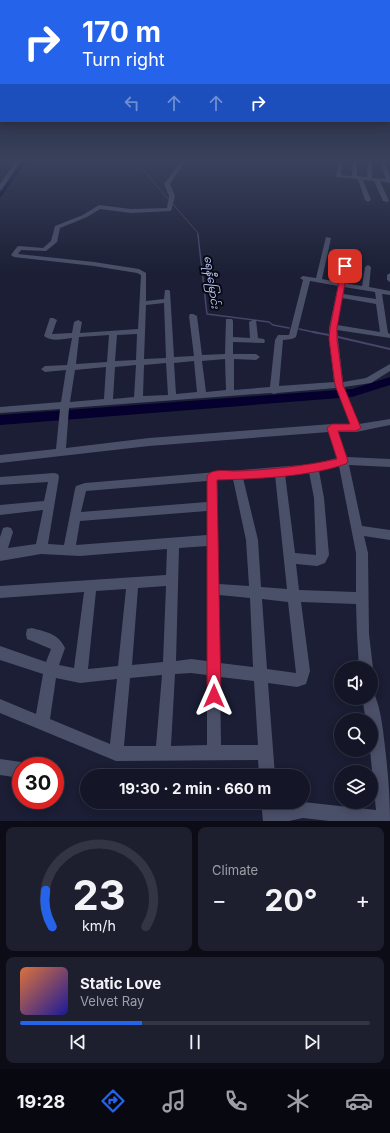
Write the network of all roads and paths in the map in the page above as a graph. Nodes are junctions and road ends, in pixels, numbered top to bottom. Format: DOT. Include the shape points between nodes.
graph roads {
  1 [pos="172,198"];
  2 [pos="384,198"];
  3 [pos="386,202"];
  4 [pos="328,238"];
  5 [pos="345,266"];
  6 [pos="368,267"];
  7 [pos="390,275"];
  8 [pos="319,280"];
  9 [pos="390,280"];
  10 [pos="342,284"];
  11 [pos="365,289"];
  12 [pos="167,291"];
  13 [pos="378,291"];
  14 [pos="390,293"];
  15 [pos="340,296"];
  16 [pos="167,301"];
  17 [pos="379,302"];
  18 [pos="142,303"];
  19 [pos="193,316"];
  20 [pos="53,320"];
  21 [pos="228,321"];
  22 [pos="386,321"];
  23 [pos="78,322"];
  24 [pos="253,322"];
  25 [pos="335,327"];
  26 [pos="141,331"];
  27 [pos="113,333"];
  28 [pos="386,335"];
  29 [pos="76,336"];
  30 [pos="229,339"];
  31 [pos="230,356"];
  32 [pos="256,357"];
  33 [pos="198,358"];
  34 [pos="170,360"];
  35 [pos="140,362"];
  36 [pos="111,365"];
  37 [pos="390,367"];
  38 [pos="70,368"];
  39 [pos="45,370"];
  40 [pos="339,385"];
  41 [pos="274,391"];
  42 [pos="230,393"];
  43 [pos="202,394"];
  44 [pos="172,396"];
  45 [pos="138,399"];
  46 [pos="108,402"];
  47 [pos="65,405"];
  48 [pos="0,410"];
  49 [pos="390,422"];
  50 [pos="332,428"];
  51 [pos="356,428"];
  52 [pos="61,452"];
  53 [pos="0,458"];
  54 [pos="343,461"];
  55 [pos="390,463"];
  56 [pos="313,468"];
  57 [pos="280,471"];
  58 [pos="237,475"];
  59 [pos="212,476"];
  60 [pos="0,481"];
  61 [pos="50,505"];
  62 [pos="212,506"];
  63 [pos="0,510"];
  64 [pos="75,517"];
  65 [pos="358,530"];
  66 [pos="7,532"];
  67 [pos="390,535"];
  68 [pos="212,540"];
  69 [pos="173,543"];
  70 [pos="41,549"];
  71 [pos="69,550"];
  72 [pos="0,555"];
  73 [pos="291,558"];
  74 [pos="172,580"];
  75 [pos="133,582"];
  76 [pos="91,585"];
  77 [pos="213,590"];
  78 [pos="0,592"];
  79 [pos="255,593"];
  80 [pos="293,596"];
  81 [pos="363,598"];
  82 [pos="32,634"];
  83 [pos="0,653"];
  84 [pos="365,661"];
  85 [pos="169,668"];
  86 [pos="214,668"];
  87 [pos="50,670"];
  88 [pos="124,673"];
  89 [pos="80,676"];
  90 [pos="260,676"];
  91 [pos="370,705"];
  92 [pos="0,706"];
  93 [pos="42,722"];
  94 [pos="214,752"];
  95 [pos="264,752"];
  96 [pos="163,753"];
  97 [pos="116,754"];
  98 [pos="0,767"];
  99 [pos="12,769"];
  100 [pos="266,769"];
  101 [pos="271,813"];
  102 [pos="388,819"];
  1 -- 18 [label="street" via="170,210 131,211 100,207 57,227 54,242 44,250 19,248 14,255 142,272"];
  2 -- 3 [label="street"];
  4 -- 8 [label="street"];
  5 -- 10 [label="street"];
  6 -- 11 [label="street"];
  7 -- 9 [label="street"];
  8 -- 10 [label="street"];
  8 -- 41 [label="street" via="304,278 292,337 281,337 279,340"];
  10 -- 11 [label="street"];
  10 -- 15 [label="street"];
  11 -- 13 [label="street"];
  12 -- 16 [label="street"];
  13 -- 14 [label="street"];
  13 -- 17 [label="street"];
  15 -- 17 [label="street"];
  15 -- 25 [label="street"];
  16 -- 18 [label="street"];
  16 -- 34 [label="street"];
  17 -- 22 [label="street"];
  18 -- 26 [label="street"];
  19 -- 33 [label="street"];
  20 -- 29 [label="street" via="49,336"];
  21 -- 30 [label="street"];
  22 -- 28 [label="street"];
  23 -- 29 [label="street"];
  24 -- 30 [label="street" via="257,340"];
  25 -- 28 [label="street"];
  25 -- 40 [label="street" via="333,339"];
  26 -- 27 [label="street"];
  26 -- 35 [label="street"];
  27 -- 29 [label="street"];
  27 -- 36 [label="street"];
  29 -- 38 [label="street"];
  30 -- 31 [label="street"];
  31 -- 32 [label="street"];
  31 -- 33 [label="street"];
  31 -- 42 [label="street"];
  33 -- 34 [label="street"];
  33 -- 43 [label="street"];
  34 -- 35 [label="street"];
  34 -- 44 [label="street"];
  35 -- 36 [label="street"];
  35 -- 45 [label="street"];
  36 -- 38 [label="street"];
  36 -- 46 [label="street"];
  37 -- 40 [label="street" via="368,381"];
  38 -- 39 [label="street"];
  38 -- 47 [label="street"];
  40 -- 41 [label="street"];
  40 -- 51 [label="street"];
  41 -- 42 [label="street"];
  42 -- 43 [label="street"];
  43 -- 44 [label="street"];
  44 -- 45 [label="street"];
  45 -- 46 [label="street"];
  46 -- 47 [label="street"];
  47 -- 48 [label="street"];
  47 -- 52 [label="street"];
  49 -- 51 [label="street"];
  50 -- 51 [label="street"];
  50 -- 52 [label="street" via="149,442"];
  50 -- 54 [label="street"];
  52 -- 53 [label="street"];
  54 -- 55 [label="street"];
  54 -- 56 [label="street"];
  54 -- 65 [label="street"];
  56 -- 57 [label="street"];
  56 -- 73 [label="street" via="319,498 323,555 318,561"];
  57 -- 58 [label="street"];
  57 -- 73 [label="street"];
  58 -- 59 [label="street"];
  58 -- 79 [label="street" via="252,540"];
  59 -- 62 [label="street"];
  59 -- 64 [label="street" via="85,487 80,489"];
  60 -- 61 [label="street" via="54,477"];
  61 -- 63 [label="street"];
  61 -- 70 [label="street"];
  62 -- 64 [label="street"];
  62 -- 68 [label="street"];
  64 -- 71 [label="street"];
  65 -- 67 [label="street"];
  65 -- 81 [label="street" via="362,553"];
  66 -- 72 [label="street"];
  68 -- 69 [label="street"];
  68 -- 77 [label="street"];
  69 -- 71 [label="street"];
  69 -- 74 [label="street"];
  70 -- 71 [label="street"];
  70 -- 72 [label="street"];
  73 -- 80 [label="street"];
  74 -- 75 [label="street"];
  74 -- 85 [label="street"];
  75 -- 76 [label="street"];
  75 -- 88 [label="street"];
  76 -- 78 [label="street"];
  76 -- 89 [label="street"];
  77 -- 79 [label="street"];
  77 -- 86 [label="street"];
  79 -- 80 [label="street"];
  79 -- 90 [label="street"];
  80 -- 81 [label="street"];
  80 -- 90 [label="street" via="302,677 297,680"];
  81 -- 84 [label="street"];
  82 -- 87 [label="street" via="56,644 58,648"];
  83 -- 87 [label="street"];
  85 -- 86 [label="street"];
  85 -- 88 [label="street"];
  85 -- 96 [label="street"];
  86 -- 90 [label="street"];
  86 -- 94 [label="street"];
  87 -- 89 [label="street"];
  87 -- 93 [label="street"];
  88 -- 89 [label="street"];
  88 -- 97 [label="street"];
  90 -- 95 [label="street"];
  91 -- 102 [label="street"];
  92 -- 93 [label="street"];
  93 -- 97 [label="street"];
  94 -- 95 [label="street"];
  94 -- 96 [label="street"];
  95 -- 100 [label="street"];
  96 -- 97 [label="street"];
  98 -- 99 [label="street"];
  101 -- 102 [label="street" via="303,810"];
}
